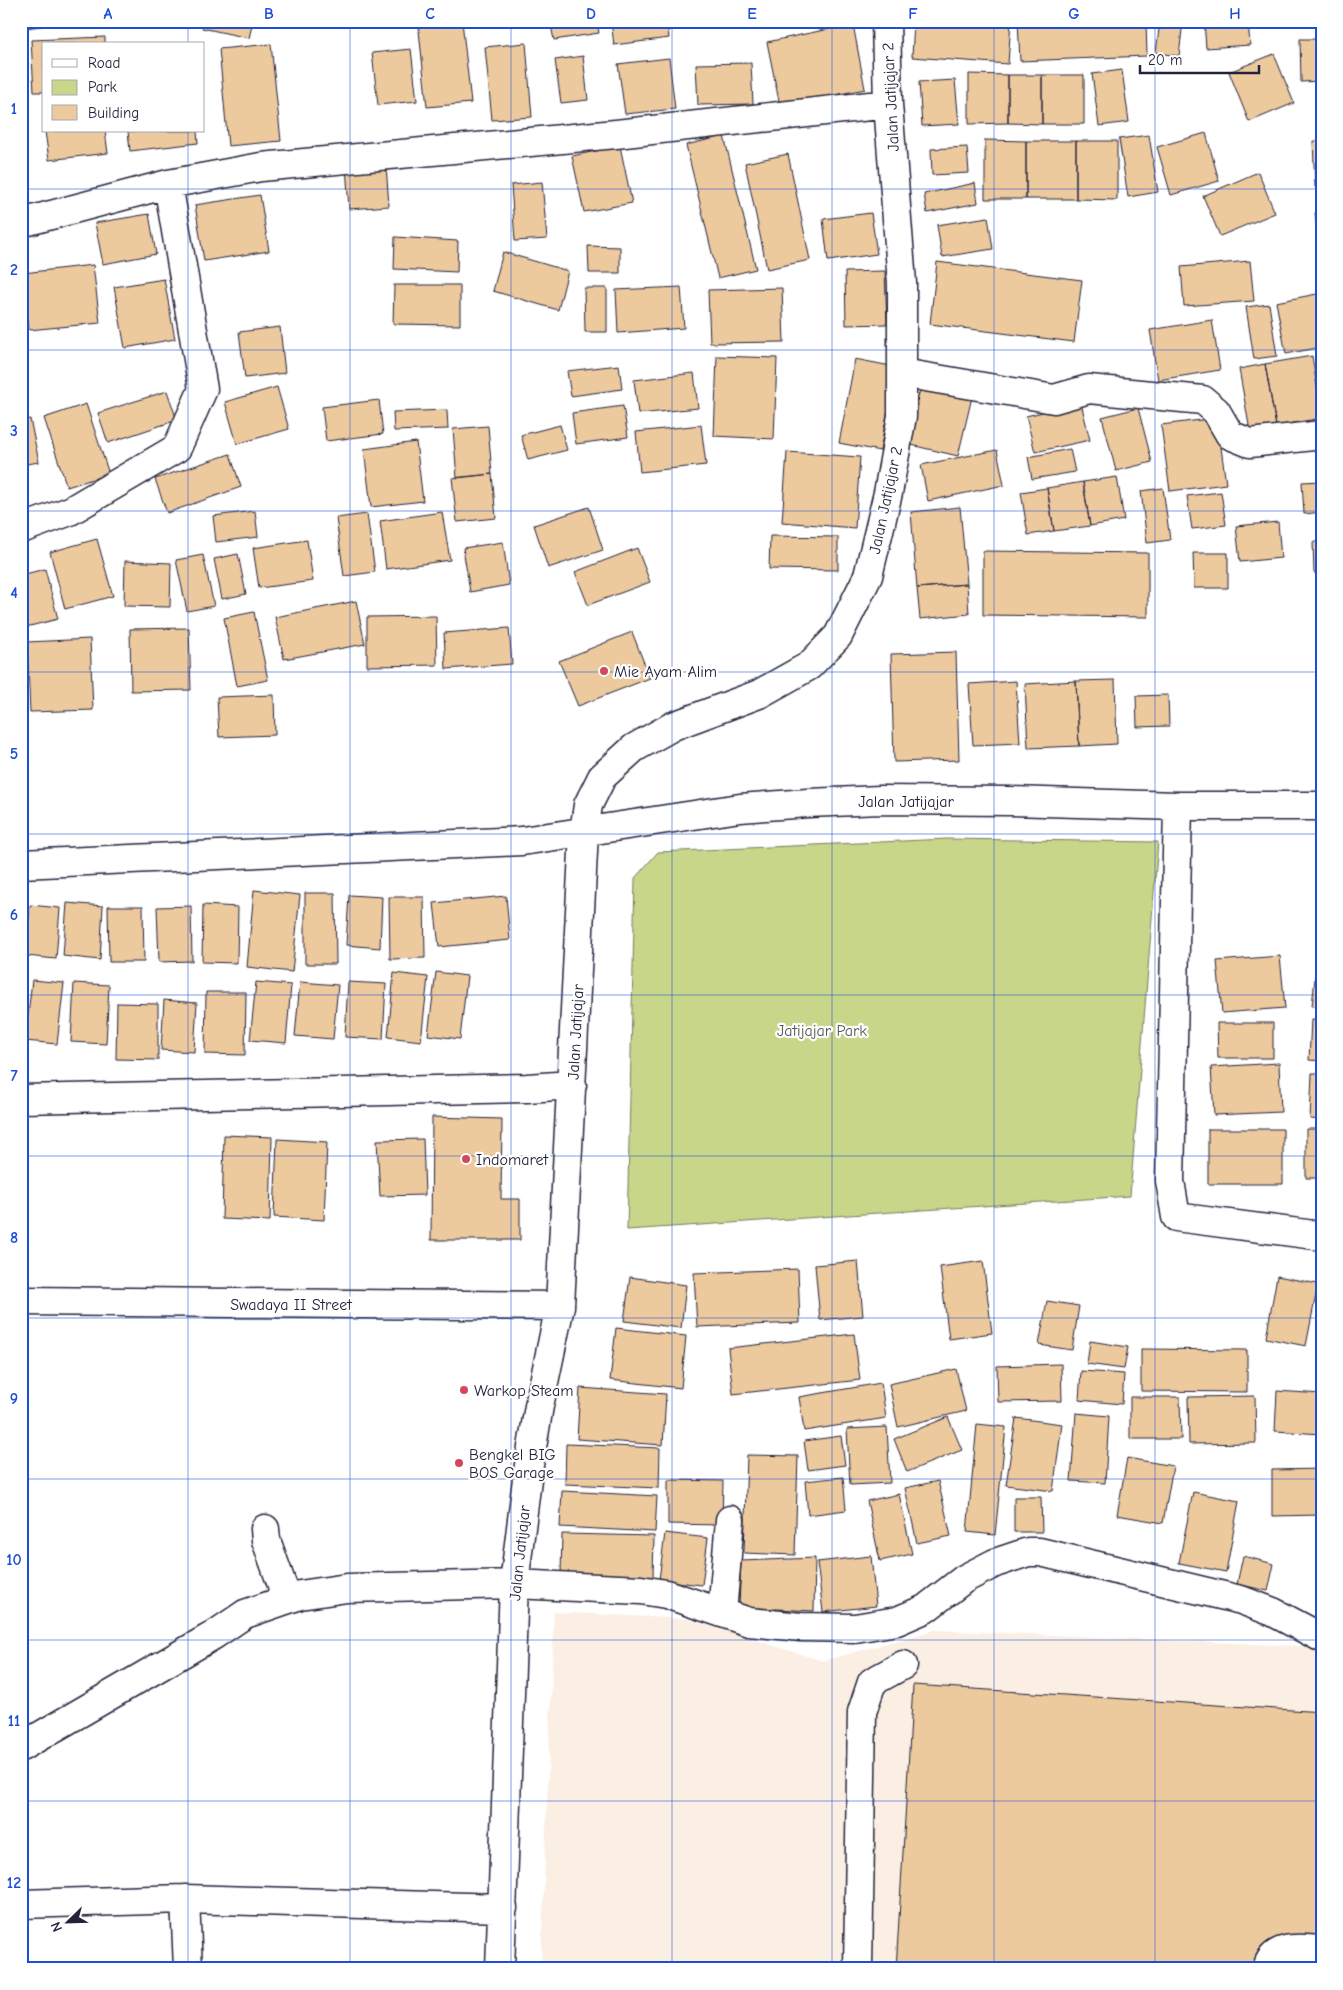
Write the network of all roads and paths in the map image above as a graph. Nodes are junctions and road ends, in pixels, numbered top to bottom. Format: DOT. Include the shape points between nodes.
graph roads {
  1 [pos="886,21"];
  2 [pos="888,104"];
  3 [pos="168,184"];
  4 [pos="21,223"];
  5 [pos="902,373"];
  6 [pos="1322,435"];
  7 [pos="21,529"];
  8 [pos="1178,806"];
  9 [pos="1322,806"];
  10 [pos="584,832"];
  11 [pos="21,864"];
  12 [pos="572,1085"];
  13 [pos="21,1100"];
  14 [pos="1322,1236"];
  15 [pos="21,1301"];
  16 [pos="560,1306"];
  17 [pos="730,1520"];
  18 [pos="265,1529"];
  19 [pos="514,1584"];
  20 [pos="287,1599"];
  21 [pos="722,1613"];
  22 [pos="1322,1638"];
  23 [pos="903,1665"];
  24 [pos="21,1747"];
  25 [pos="185,1899"];
  26 [pos="21,1904"];
  27 [pos="503,1908"];
  28 [pos="1322,1950"];
  29 [pos="188,1969"];
  30 [pos="500,1969"];
  31 [pos="858,1969"];
  32 [pos="1267,1969"];
  1 -- 2 [label="street, Jalan Jatijajar 2"];
  2 -- 3 [label="street" via="606,135 261,167"];
  2 -- 5 [label="street, Jalan Jatijajar 2" via="902,282"];
  3 -- 4 [label="street"];
  3 -- 7 [label="street" via="203,389 178,448 70,511"];
  5 -- 6 [label="street" via="1054,399 1089,389 1203,400 1216,412 1230,435 1250,443"];
  5 -- 10 [label="street, Jalan Jatijajar 2" via="902,416 868,576 838,636 809,666 759,694 673,726 634,748 602,776 588,805"];
  8 -- 9 [label="street, Jalan Jatijajar"];
  8 -- 10 [label="street, Jalan Jatijajar" via="1011,801 808,803 740,808"];
  8 -- 14 [label="street" via="1170,1181 1176,1217"];
  10 -- 11 [label="street" via="522,841"];
  10 -- 12 [label="street, Jalan Jatijajar"];
  12 -- 13 [label="street"];
  12 -- 16 [label="street, Jalan Jatijajar"];
  15 -- 16 [label="street, Swadaya II Street"];
  16 -- 19 [label="street, Jalan Jatijajar" via="530,1462"];
  17 -- 21 [label="street"];
  18 -- 20 [label="street"];
  19 -- 20 [label="street" via="347,1588"];
  19 -- 21 [label="street" via="641,1590 666,1594"];
  19 -- 27 [label="street, Jalan Jatijajar"];
  20 -- 24 [label="street" via="245,1614"];
  21 -- 22 [label="street" via="750,1622 800,1627 854,1628 897,1621 924,1609 964,1579 995,1563 1028,1552 1040,1552 1241,1600 1273,1612"];
  23 -- 31 [label="street" via="872,1682 862,1712"];
  25 -- 26 [label="street"];
  25 -- 27 [label="street"];
  25 -- 29 [label="street"];
  27 -- 30 [label="street, Jalan Jatijajar"];
  28 -- 32 [label="street" via="1289,1948 1271,1958"];
}
